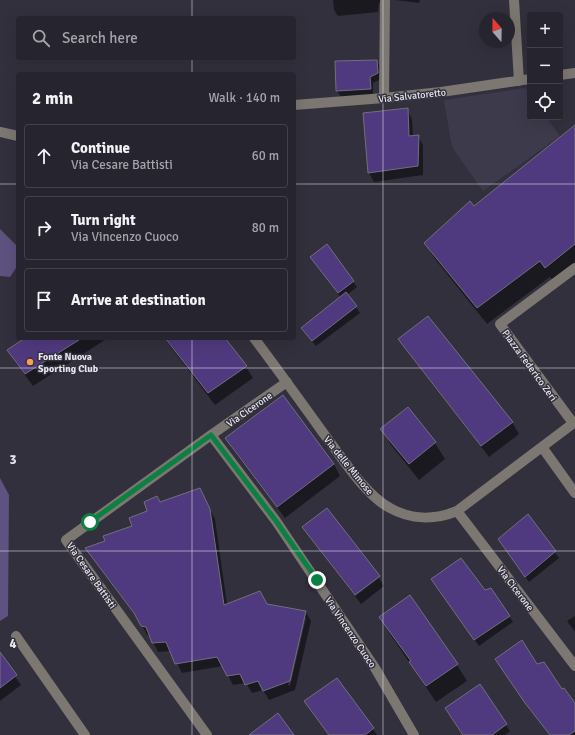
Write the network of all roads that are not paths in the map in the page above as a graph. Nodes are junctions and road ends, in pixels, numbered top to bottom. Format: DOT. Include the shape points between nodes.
graph roads {
  1 [pos="385,0"];
  2 [pos="514,0"];
  3 [pos="575,73"];
  4 [pos="563,75"];
  5 [pos="527,79"];
  6 [pos="518,80"];
  7 [pos="384,98"];
  8 [pos="296,105"];
  9 [pos="0,132"];
  10 [pos="16,136"];
  11 [pos="575,268"];
  12 [pos="256,340"];
  13 [pos="287,382"];
  14 [pos="574,423"];
  15 [pos="211,435"];
  16 [pos="542,447"];
  17 [pos="575,492"];
  18 [pos="457,511"];
  19 [pos="16,636"];
  20 [pos="575,666"];
  21 [pos="85,735"];
  22 [pos="208,735"];
  23 [pos="414,735"];
  1 -- 7 [label="street"];
  2 -- 6 [label="street"];
  3 -- 4 [label="street"];
  5 -- 6 [label="street, Via Salvatoretto"];
  6 -- 7 [label="street, Via Salvatoretto"];
  7 -- 8 [label="street, Via Salvatoretto"];
  9 -- 10 [label="street"];
  11 -- 14 [label="street, Piazza Federico Zeri" via="500,324"];
  12 -- 13 [label="street, Via delle Mimose"];
  13 -- 15 [label="street, Via Cicerone"];
  13 -- 18 [label="street, Via delle Mimose" via="351,471 383,504 403,514 422,518 443,516"];
  14 -- 16 [label="street, Via delle Mimose"];
  15 -- 22 [label="street, Via Cesare Battisti" via="66,540"];
  15 -- 23 [label="street, Via Vincenzo Cuoco" via="276,521 375,668"];
  16 -- 17 [label="street"];
  16 -- 18 [label="street, Via delle Mimose"];
  18 -- 20 [label="street, Via Cicerone"];
  19 -- 21 [label="street"];
}
